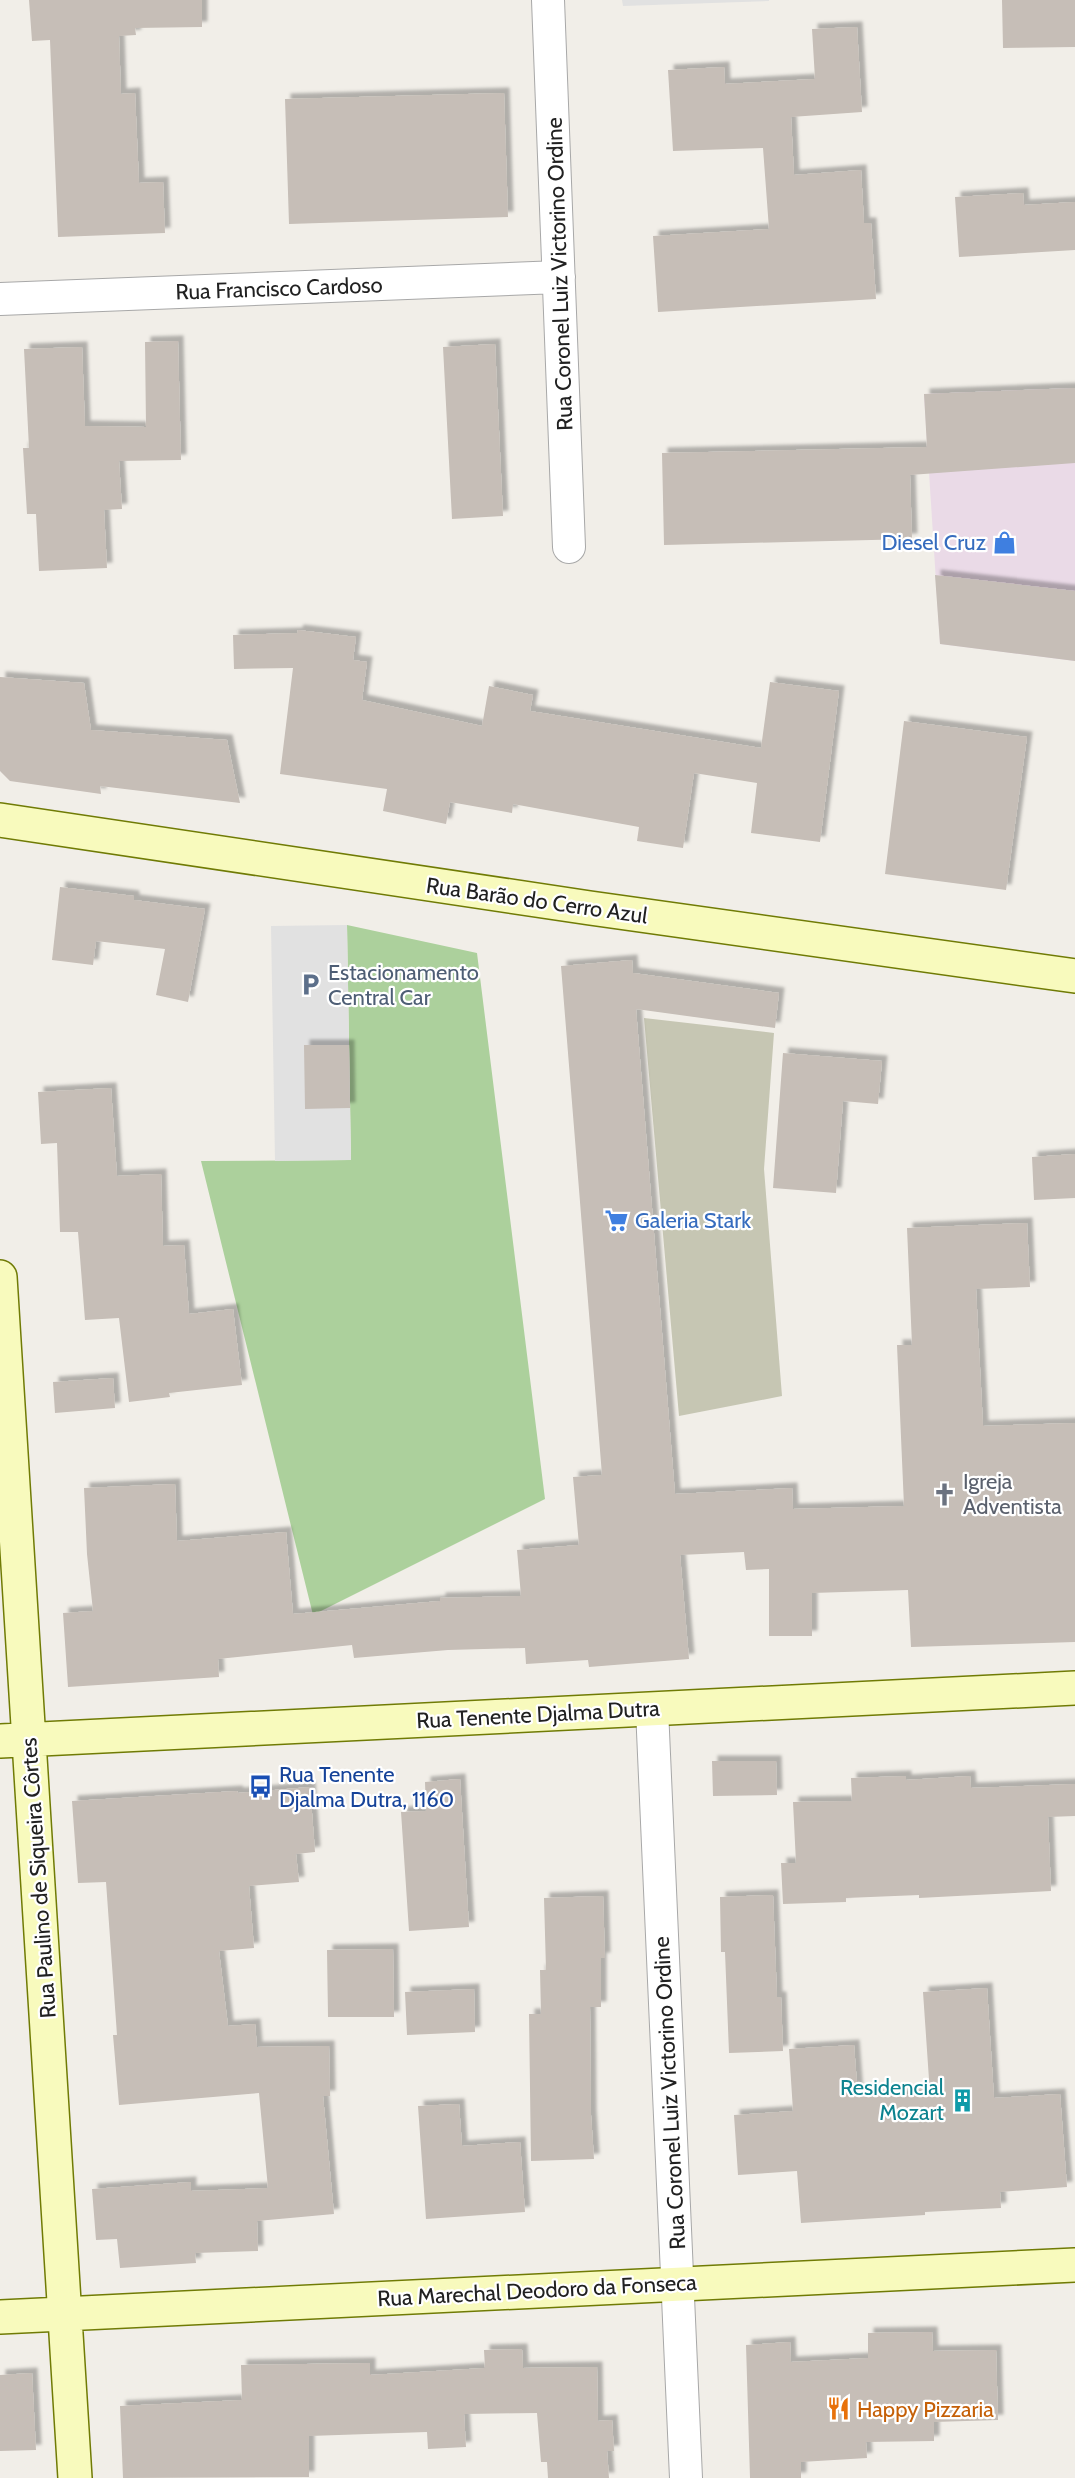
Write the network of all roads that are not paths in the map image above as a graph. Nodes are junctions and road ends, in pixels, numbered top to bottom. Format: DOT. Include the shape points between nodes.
graph roads {
  1 [pos="548,0"];
  2 [pos="559,277"];
  3 [pos="0,299"];
  4 [pos="569,547"];
  5 [pos="0,819"];
  6 [pos="1075,976"];
  7 [pos="0,1277"];
  8 [pos="1075,1688"];
  9 [pos="652,1709"];
  10 [pos="14,1740"];
  11 [pos="1075,2265"];
  12 [pos="678,2283"];
  13 [pos="65,2314"];
  14 [pos="0,2317"];
  15 [pos="75,2478"];
  16 [pos="686,2478"];
  1 -- 2 [label="street, Rua Coronel Luiz Victorino Ordine"];
  2 -- 3 [label="street, Rua Francisco Cardoso"];
  2 -- 4 [label="street, Rua Coronel Luiz Victorino Ordine"];
  5 -- 6 [label="street, Rua Barão do Cerro Azul"];
  7 -- 10 [label="street, Rua Paulino de Siqueira Côrtes"];
  8 -- 9 [label="street, Rua Tenente Djalma Dutra"];
  9 -- 10 [label="street, Rua Tenente Djalma Dutra"];
  9 -- 12 [label="street, Rua Coronel Luiz Victorino Ordine"];
  10 -- 13 [label="street, Rua Paulino de Siqueira Côrtes"];
  11 -- 12 [label="street, Rua Marechal Deodoro da Fonseca"];
  12 -- 13 [label="street, Rua Marechal Deodoro da Fonseca"];
  12 -- 16 [label="street, Rua Coronel Luiz Victorino Ordine"];
  13 -- 14 [label="street, Rua Marechal Deodoro da Fonseca"];
  13 -- 15 [label="street, Rua Paulino de Siqueira Côrtes"];
}
